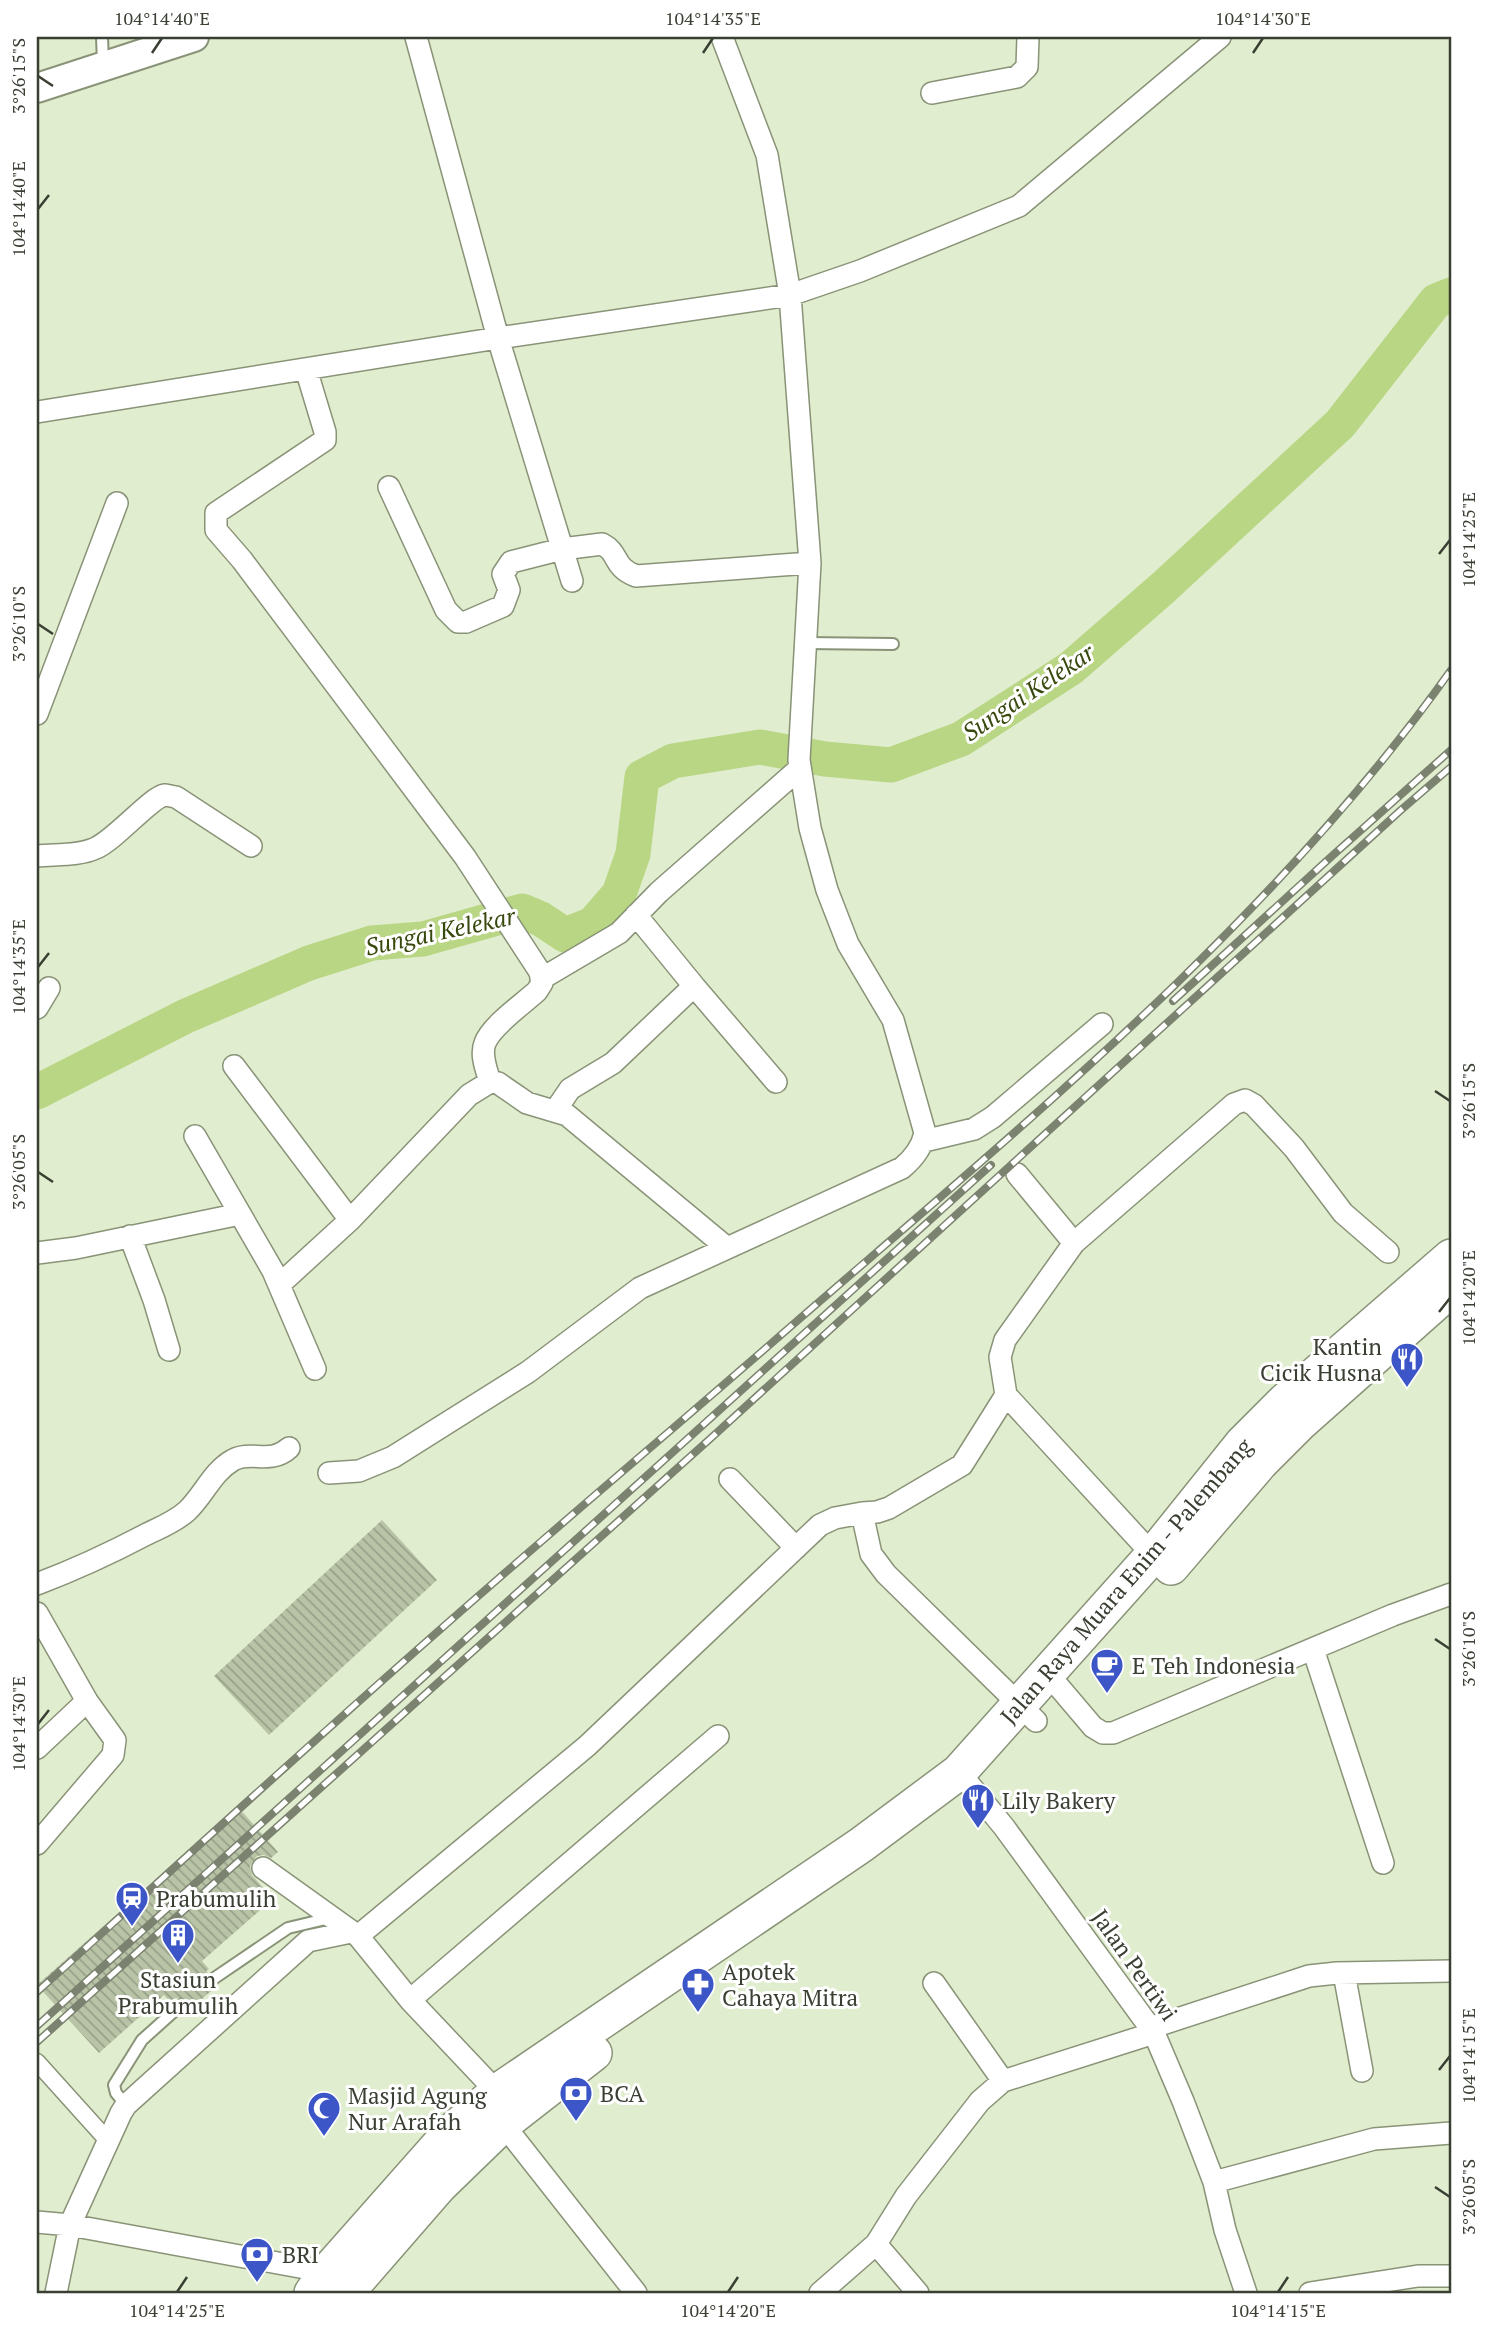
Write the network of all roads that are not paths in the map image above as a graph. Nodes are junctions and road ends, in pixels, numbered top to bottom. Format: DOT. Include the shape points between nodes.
graph roads {
  1 [pos="102,37"];
  2 [pos="194,37"];
  3 [pos="416,37"];
  4 [pos="722,37"];
  5 [pos="1028,37"];
  6 [pos="1220,37"];
  7 [pos="103,66"];
  8 [pos="37,88"];
  9 [pos="932,93"];
  10 [pos="790,295"];
  11 [pos="498,338"];
  12 [pos="306,369"];
  13 [pos="37,412"];
  14 [pos="389,487"];
  15 [pos="117,503"];
  16 [pos="562,549"];
  17 [pos="810,563"];
  18 [pos="572,581"];
  19 [pos="805,643"];
  20 [pos="893,644"];
  21 [pos="37,713"];
  22 [pos="799,764"];
  23 [pos="251,846"];
  24 [pos="37,856"];
  25 [pos="636,915"];
  26 [pos="541,979"];
  27 [pos="694,986"];
  28 [pos="49,988"];
  29 [pos="37,1008"];
  30 [pos="1102,1024"];
  31 [pos="233,1066"];
  32 [pos="490,1082"];
  33 [pos="776,1083"];
  34 [pos="555,1111"];
  35 [pos="195,1136"];
  36 [pos="923,1141"];
  37 [pos="1017,1174"];
  38 [pos="240,1214"];
  39 [pos="350,1220"];
  40 [pos="130,1237"];
  41 [pos="1074,1242"];
  42 [pos="726,1247"];
  43 [pos="1388,1252"];
  44 [pos="37,1253"];
  45 [pos="1451,1257"];
  46 [pos="279,1285"];
  47 [pos="1451,1289"];
  48 [pos="169,1350"];
  49 [pos="315,1370"];
  50 [pos="1006,1395"];
  51 [pos="289,1448"];
  52 [pos="329,1473"];
  53 [pos="730,1479"];
  54 [pos="862,1513"];
  55 [pos="796,1548"];
  56 [pos="1163,1561"];
  57 [pos="37,1584"];
  58 [pos="1451,1594"];
  59 [pos="37,1612"];
  60 [pos="1313,1649"];
  61 [pos="1056,1682"];
  62 [pos="87,1701"];
  63 [pos="1028,1713"];
  64 [pos="718,1736"];
  65 [pos="37,1748"];
  66 [pos="966,1780"];
  67 [pos="37,1844"];
  68 [pos="1383,1863"];
  69 [pos="263,1868"];
  70 [pos="332,1918"];
  71 [pos="355,1934"];
  72 [pos="1451,1972"];
  73 [pos="1345,1973"];
  74 [pos="213,1979"];
  75 [pos="934,1983"];
  76 [pos="410,2000"];
  77 [pos="181,2005"];
  78 [pos="1152,2031"];
  79 [pos="39,2065"];
  80 [pos="1362,2071"];
  81 [pos="1003,2081"];
  82 [pos="126,2105"];
  83 [pos="500,2108"];
  84 [pos="1451,2133"];
  85 [pos="109,2142"];
  86 [pos="1214,2182"];
  87 [pos="37,2222"];
  88 [pos="70,2225"];
  89 [pos="876,2244"];
  90 [pos="1451,2276"];
  91 [pos="328,2286"];
  92 [pos="56,2293"];
  93 [pos="636,2293"];
  94 [pos="820,2293"];
  95 [pos="918,2293"];
  96 [pos="1246,2293"];
  97 [pos="1310,2293"];
  1 -- 7 [label="lane"];
  2 -- 7 [label="street"];
  3 -- 11 [label="street"];
  4 -- 10 [label="street" via="766,155"];
  5 -- 9 [label="street" via="1027,67 1017,77"];
  6 -- 10 [label="street" via="1019,206"];
  7 -- 8 [label="street"];
  10 -- 11 [label="street"];
  10 -- 17 [label="street"];
  11 -- 12 [label="street"];
  11 -- 16 [label="street"];
  12 -- 13 [label="street"];
  12 -- 26 [label="street" via="326,436 323,443 216,513 216,530 465,857"];
  14 -- 16 [label="street" via="446,610 458,622 503,606 509,590 503,574 511,562"];
  15 -- 21 [label="street"];
  16 -- 17 [label="street" via="603,544 621,568 636,576"];
  16 -- 18 [label="street"];
  17 -- 19 [label="street"];
  19 -- 20 [label="lane"];
  19 -- 22 [label="street"];
  22 -- 25 [label="street"];
  22 -- 36 [label="street" via="827,890 848,944 893,1020 925,1133"];
  23 -- 24 [label="street" via="166,795 95,849"];
  25 -- 26 [label="street" via="619,933"];
  25 -- 27 [label="street"];
  26 -- 32 [label="street" via="537,991 492,1031 484,1045"];
  27 -- 33 [label="street"];
  27 -- 34 [label="street" via="613,1063 570,1089"];
  28 -- 29 [label="street"];
  30 -- 36 [label="street" via="974,1129"];
  31 -- 39 [label="street"];
  32 -- 34 [label="street"];
  32 -- 39 [label="street" via="469,1095"];
  34 -- 42 [label="street" via="566,1115"];
  35 -- 38 [label="street"];
  36 -- 42 [label="street" via="902,1168"];
  37 -- 41 [label="street"];
  38 -- 40 [label="street"];
  38 -- 46 [label="street"];
  39 -- 46 [label="street"];
  40 -- 44 [label="street"];
  40 -- 48 [label="street"];
  41 -- 43 [label="street" via="1234,1104 1245,1100 1294,1148 1343,1213"];
  41 -- 50 [label="street" via="1005,1340 1000,1357"];
  42 -- 52 [label="street" via="640,1288 528,1372 393,1457 359,1471"];
  45 -- 56 [label="main road, Jalan Raya Muara Enim - Palembang" via="1243,1443"];
  46 -- 49 [label="street"];
  47 -- 56 [label="main road, Jalan Raya Muara Enim - Palembang" via="1300,1423"];
  50 -- 54 [label="street" via="962,1465 889,1508"];
  50 -- 56 [label="street"];
  51 -- 57 [label="street" via="270,1458 235,1459 221,1468 186,1512 173,1521 90,1564"];
  53 -- 55 [label="street"];
  54 -- 55 [label="street" via="820,1525"];
  54 -- 63 [label="street" via="872,1554 886,1574"];
  55 -- 71 [label="street" via="587,1746"];
  56 -- 61 [label="main road, Jalan Raya Muara Enim - Palembang"];
  58 -- 60 [label="street"];
  59 -- 62 [label="street"];
  60 -- 61 [label="street" via="1113,1733 1093,1727"];
  60 -- 68 [label="street"];
  61 -- 63 [label="main road, Jalan Raya Muara Enim - Palembang"];
  62 -- 65 [label="street"];
  62 -- 67 [label="street" via="115,1740 113,1755"];
  63 -- 66 [label="main road, Jalan Raya Muara Enim - Palembang"];
  64 -- 76 [label="street"];
  66 -- 78 [label="street, Jalan Pertiwi"];
  66 -- 83 [label="main road, Jalan Raya Muara Enim - Palembang" via="849,1853"];
  69 -- 70 [label="street"];
  70 -- 71 [label="street"];
  70 -- 74 [label="lane" via="288,1928"];
  71 -- 76 [label="street"];
  71 -- 82 [label="street" via="309,1941"];
  72 -- 73 [label="street"];
  73 -- 78 [label="street" via="1308,1976"];
  73 -- 80 [label="street"];
  75 -- 81 [label="street"];
  76 -- 83 [label="street"];
  77 -- 82 [label="lane" via="142,2040 114,2085"];
  78 -- 81 [label="street"];
  78 -- 86 [label="street, Jalan Pertiwi"];
  79 -- 85 [label="street"];
  81 -- 89 [label="street" via="980,2101 906,2196"];
  82 -- 85 [label="street"];
  83 -- 91 [label="main road, Jalan Raya Muara Enim - Palembang" via="449,2134"];
  83 -- 93 [label="street"];
  84 -- 86 [label="street" via="1374,2139"];
  85 -- 88 [label="street"];
  86 -- 96 [label="street, Jalan Pertiwi"];
  87 -- 88 [label="street"];
  88 -- 91 [label="street"];
  88 -- 92 [label="street"];
  89 -- 94 [label="street"];
  89 -- 95 [label="street"];
  90 -- 97 [label="street" via="1418,2276"];
}
